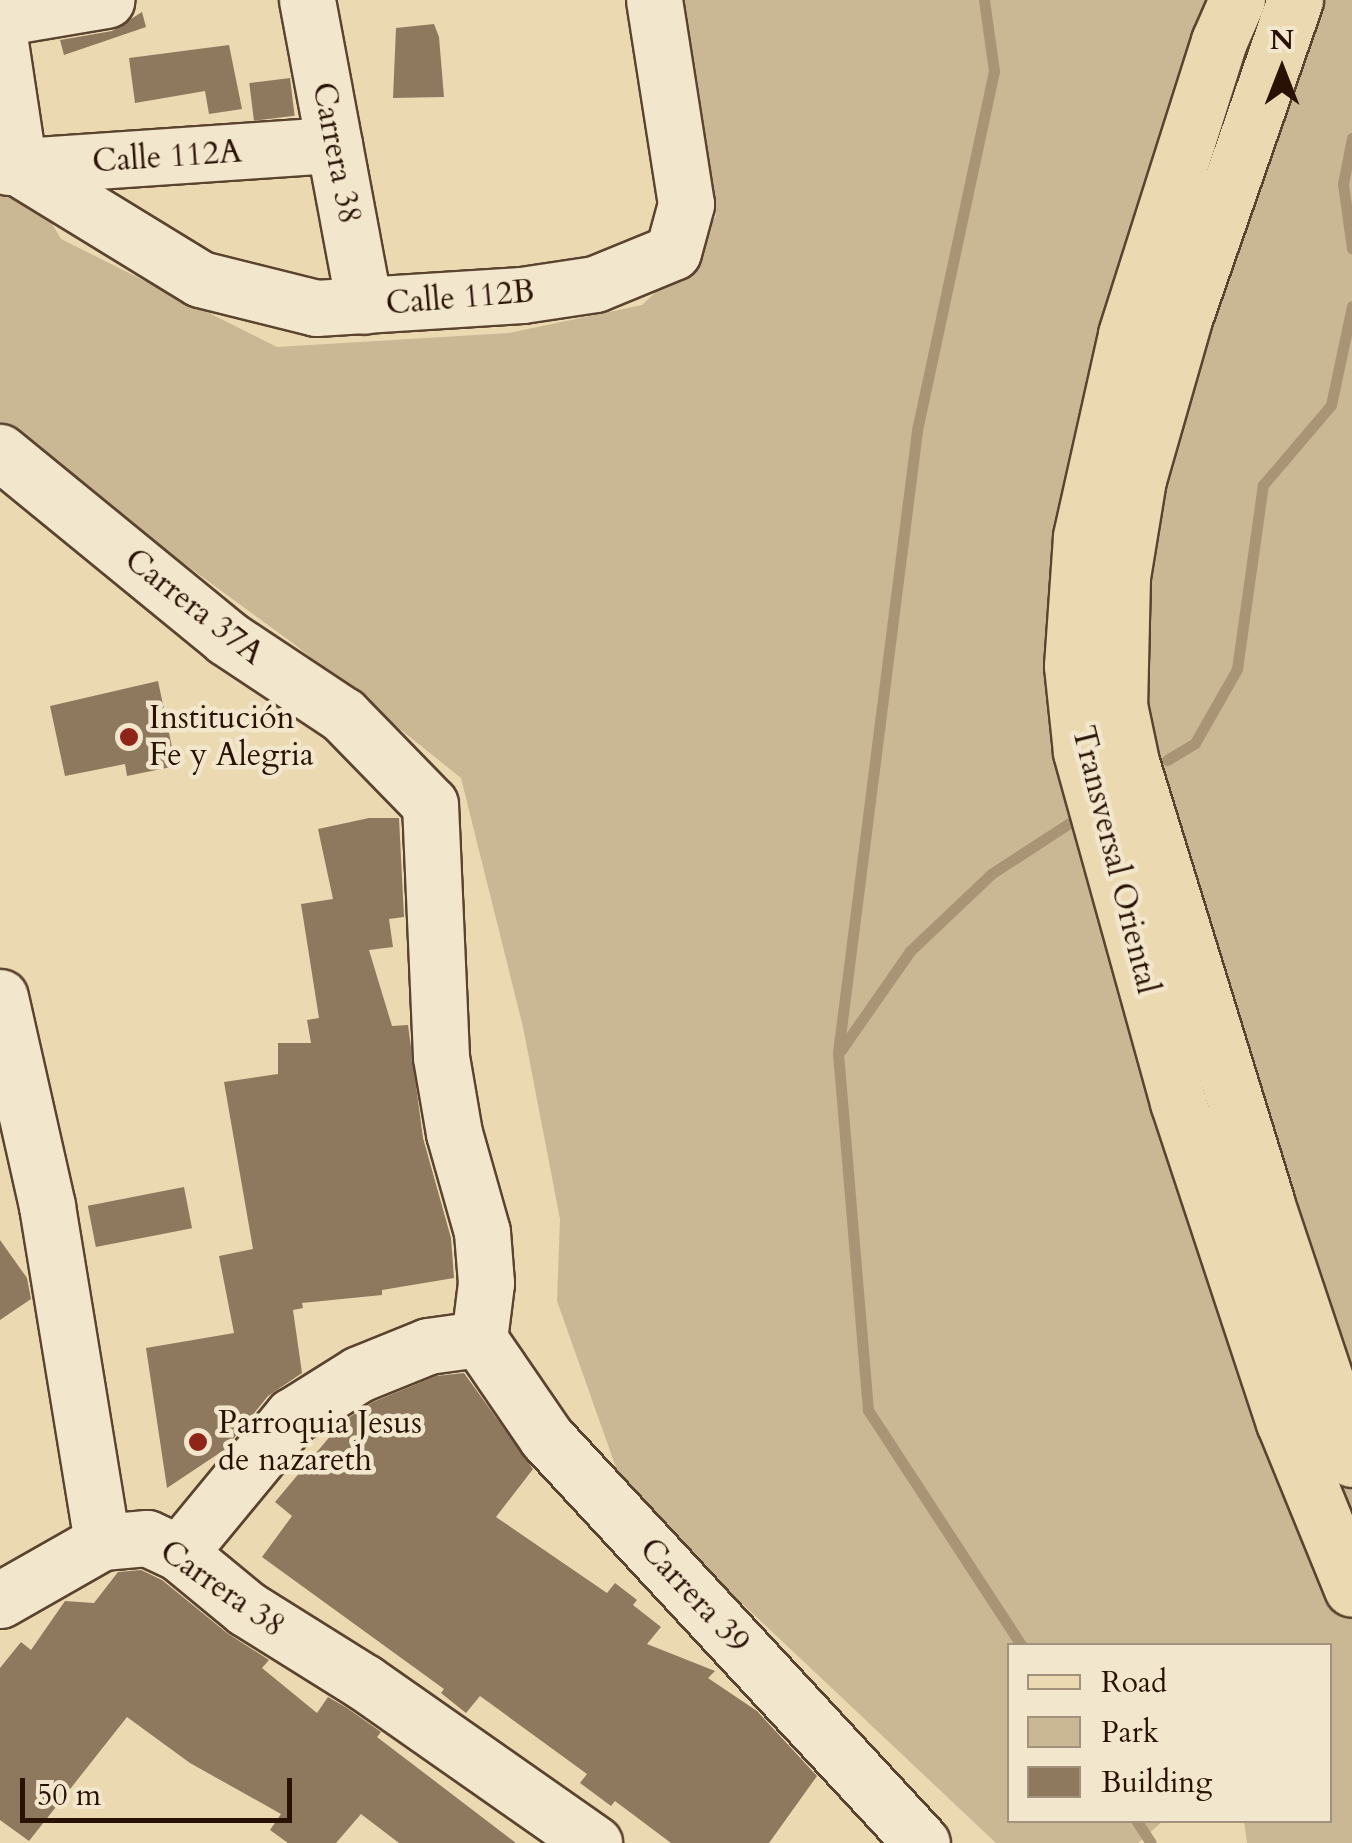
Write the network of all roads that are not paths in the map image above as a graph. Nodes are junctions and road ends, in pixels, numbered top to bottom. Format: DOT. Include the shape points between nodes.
graph roads {
  1 [pos="106,0"];
  2 [pos="307,0"];
  3 [pos="654,0"];
  4 [pos="1237,0"];
  5 [pos="1295,0"];
  6 [pos="0,18"];
  7 [pos="0,42"];
  8 [pos="334,145"];
  9 [pos="10,168"];
  10 [pos="364,306"];
  11 [pos="0,452"];
  12 [pos="0,997"];
  13 [pos="479,1339"];
  14 [pos="1352,1459"];
  15 [pos="102,1542"];
  16 [pos="179,1552"];
  17 [pos="1352,1589"];
  18 [pos="0,1600"];
  19 [pos="594,1843"];
  20 [pos="922,1843"];
  1 -- 6 [label="street"];
  2 -- 8 [label="street, Carrera 38"];
  3 -- 10 [label="street, Calle 112B" via="686,204 673,252 595,284"];
  4 -- 17 [label="main road, Transversal Oriental" via="1122,352 1081,538 1072,666 1081,752 1178,1102 1284,1422"];
  5 -- 14 [label="main road, Transversal Oriental" via="1184,319 1138,480 1122,577 1119,705 1260,1184"];
  7 -- 9 [label="street"];
  8 -- 9 [label="street, Calle 112A"];
  8 -- 10 [label="street, Carrera 38"];
  9 -- 10 [label="street, Calle 112B" via="200,279 316,308"];
  11 -- 13 [label="street, Carrera 37A" via="228,638 343,716 430,804 441,1057 482,1232 486,1283"];
  12 -- 15 [label="street" via="47,1206"];
  13 -- 16 [label="street" via="428,1346 359,1374 292,1416"];
  13 -- 20 [label="street, Carrera 39" via="546,1437"];
  15 -- 16 [label="street, Carrera 38" via="147,1538"];
  15 -- 18 [label="street"];
  16 -- 19 [label="street, Carrera 38" via="247,1609"];
}
